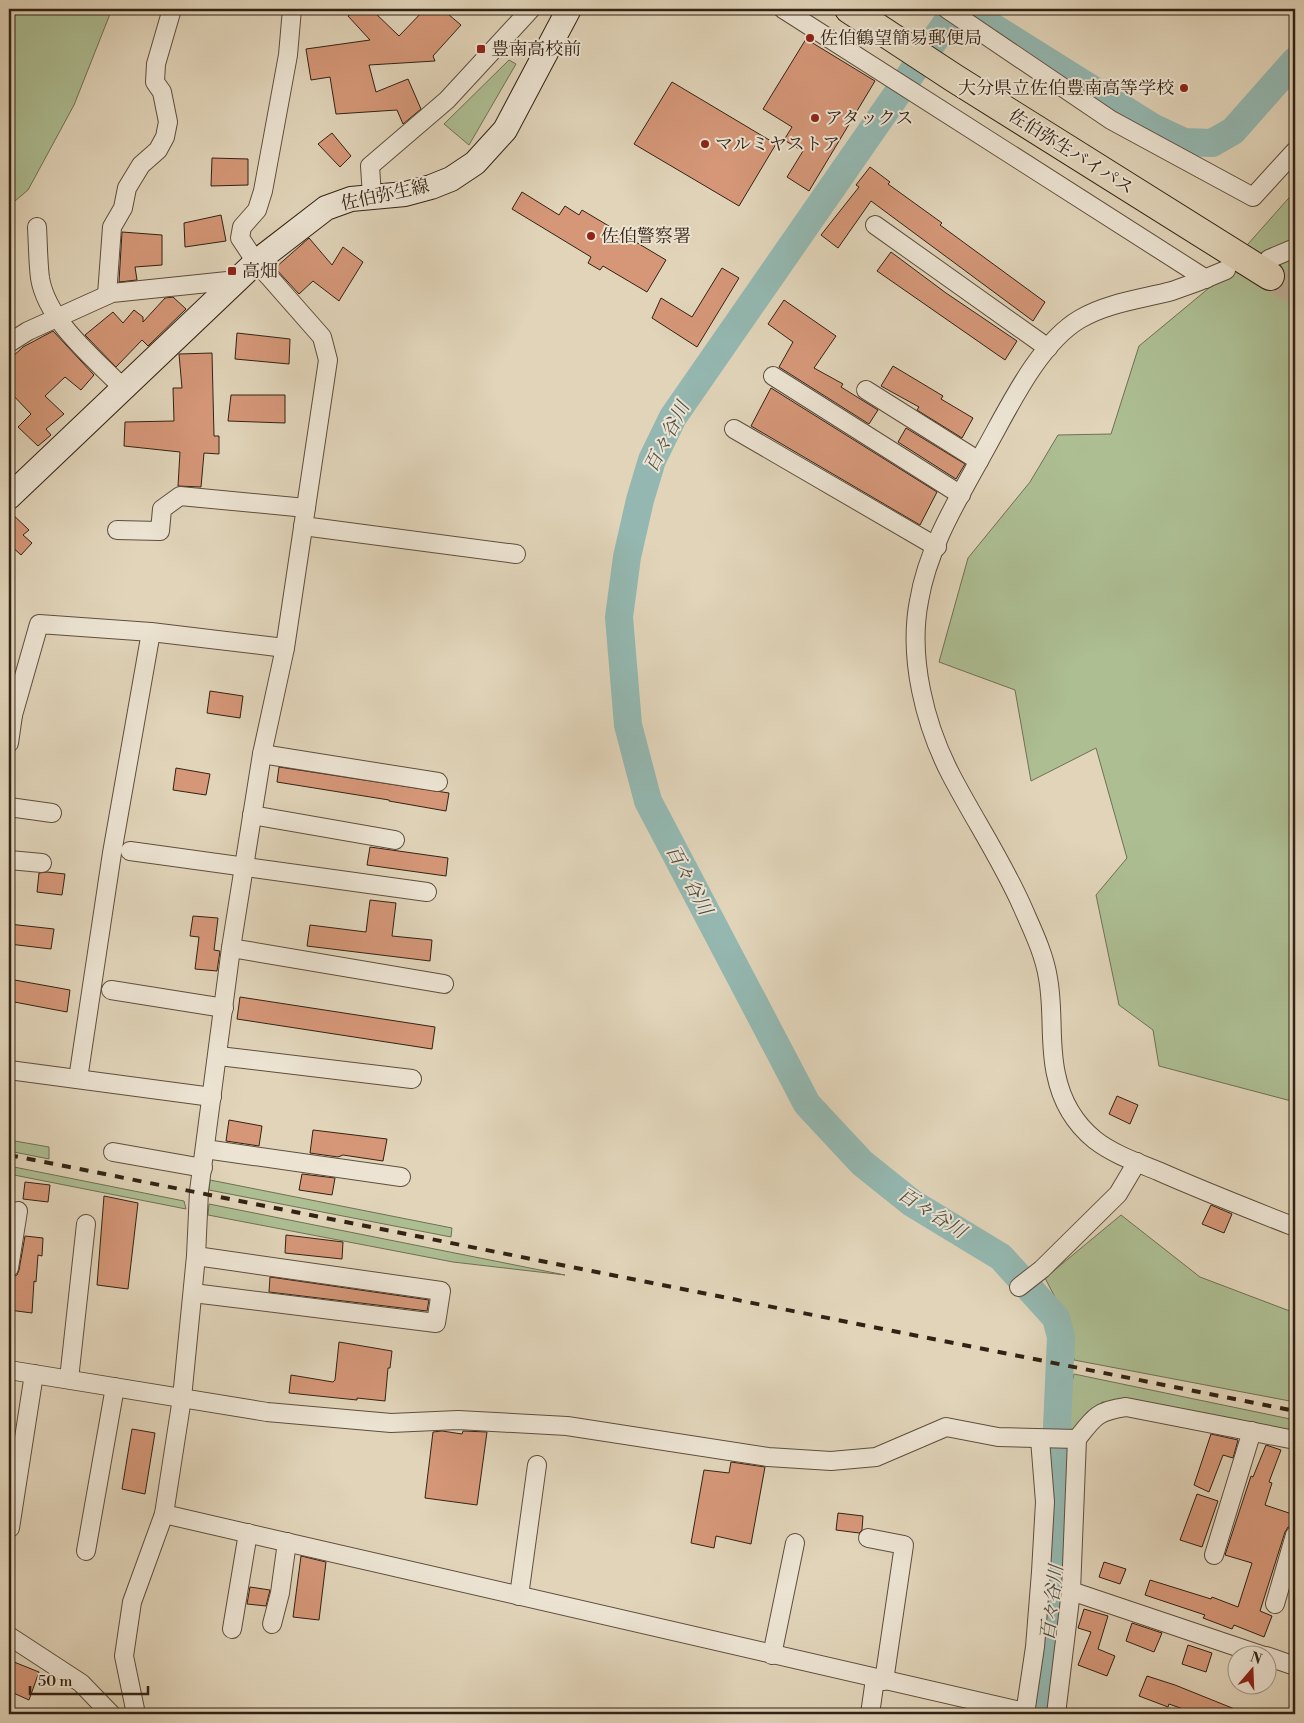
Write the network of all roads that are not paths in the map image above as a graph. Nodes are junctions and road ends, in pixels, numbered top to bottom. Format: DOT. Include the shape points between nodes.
graph roads {
  1 [pos="172,9"];
  2 [pos="292,9"];
  3 [pos="531,9"];
  4 [pos="568,9"];
  5 [pos="783,9"];
  6 [pos="849,9"];
  7 [pos="947,9"];
  8 [pos="1295,151"];
  9 [pos="372,196"];
  10 [pos="876,225"];
  11 [pos="37,228"];
  12 [pos="1295,248"];
  13 [pos="256,262"];
  14 [pos="1269,268"];
  15 [pos="1226,270"];
  16 [pos="1206,279"];
  17 [pos="238,280"];
  18 [pos="108,295"];
  19 [pos="57,318"];
  20 [pos="9,343"];
  21 [pos="1048,348"];
  22 [pos="773,376"];
  23 [pos="123,388"];
  24 [pos="866,390"];
  25 [pos="734,429"];
  26 [pos="979,461"];
  27 [pos="960,495"];
  28 [pos="9,497"];
  29 [pos="305,517"];
  30 [pos="117,530"];
  31 [pos="937,547"];
  32 [pos="516,554"];
  33 [pos="151,632"];
  34 [pos="285,648"];
  35 [pos="11,714"];
  36 [pos="9,743"];
  37 [pos="262,754"];
  38 [pos="438,782"];
  39 [pos="9,807"];
  40 [pos="52,813"];
  41 [pos="252,815"];
  42 [pos="395,840"];
  43 [pos="130,851"];
  44 [pos="9,860"];
  45 [pos="42,863"];
  46 [pos="243,867"];
  47 [pos="427,892"];
  48 [pos="231,948"];
  49 [pos="444,984"];
  50 [pos="111,990"];
  51 [pos="224,1008"];
  52 [pos="218,1056"];
  53 [pos="9,1070"];
  54 [pos="78,1079"];
  55 [pos="412,1079"];
  56 [pos="212,1097"];
  57 [pos="205,1149"];
  58 [pos="113,1152"];
  59 [pos="1137,1162"];
  60 [pos="202,1168"];
  61 [pos="401,1177"];
  62 [pos="18,1212"];
  63 [pos="86,1224"];
  64 [pos="1295,1227"];
  65 [pos="196,1256"];
  66 [pos="9,1268"];
  67 [pos="1019,1287"];
  68 [pos="193,1293"];
  69 [pos="9,1370"];
  70 [pos="34,1374"];
  71 [pos="69,1379"];
  72 [pos="115,1387"];
  73 [pos="182,1398"];
  74 [pos="1252,1431"];
  75 [pos="1040,1439"];
  76 [pos="1077,1439"];
  77 [pos="1295,1440"];
  78 [pos="537,1465"];
  79 [pos="164,1514"];
  80 [pos="10,1528"];
  81 [pos="248,1533"];
  82 [pos="1295,1535"];
  83 [pos="868,1538"];
  84 [pos="287,1542"];
  85 [pos="795,1542"];
  86 [pos="86,1551"];
  87 [pos="1214,1555"];
  88 [pos="1070,1590"];
  89 [pos="519,1596"];
  90 [pos="1274,1604"];
  91 [pos="272,1624"];
  92 [pos="232,1629"];
  93 [pos="9,1636"];
  94 [pos="1235,1646"];
  95 [pos="772,1655"];
  96 [pos="1276,1660"];
  97 [pos="1295,1666"];
  98 [pos="880,1680"];
  99 [pos="1025,1713"];
  100 [pos="111,1714"];
  101 [pos="136,1714"];
  102 [pos="870,1714"];
  103 [pos="1056,1714"];
  1 -- 18 [label="street" via="154,82 162,92 168,122 165,137 158,150 141,165 112,227"];
  2 -- 13 [label="street" via="288,55 263,191 257,210 242,227 240,238"];
  3 -- 9 [label="street" via="447,100 370,166"];
  4 -- 9 [label="main road, 佐伯弥生線" via="505,130 475,163 431,187 405,194"];
  5 -- 16 [label="street"];
  6 -- 14 [label="highway, 佐伯弥生バイパス" via="954,78"];
  7 -- 8 [label="street" via="1111,120 1253,197"];
  9 -- 13 [label="main road, 佐伯弥生線" via="351,198 326,208"];
  10 -- 21 [label="street"];
  11 -- 19 [label="street" via="40,278"];
  12 -- 14 [label="street"];
  13 -- 17 [label="main road, 佐伯弥生線"];
  13 -- 29 [label="street" via="322,337 328,360"];
  15 -- 16 [label="street"];
  16 -- 21 [label="street" via="1106,307 1079,319"];
  17 -- 18 [label="street"];
  17 -- 23 [label="main road, 佐伯弥生線"];
  18 -- 19 [label="street"];
  19 -- 20 [label="street"];
  19 -- 23 [label="street"];
  21 -- 26 [label="street" via="1014,398"];
  22 -- 27 [label="street"];
  23 -- 28 [label="main road, 佐伯弥生線"];
  24 -- 26 [label="street"];
  25 -- 31 [label="street"];
  26 -- 27 [label="street"];
  27 -- 31 [label="street"];
  29 -- 30 [label="street" via="180,496 162,508 160,531"];
  29 -- 32 [label="street"];
  29 -- 34 [label="street"];
  31 -- 59 [label="street" via="918,602 917,655 924,707 950,772 1020,902 1042,954 1049,979 1055,1072 1061,1096 1092,1138 1110,1151"];
  33 -- 34 [label="street"];
  33 -- 35 [label="street" via="39,624"];
  33 -- 54 [label="street" via="112,853"];
  34 -- 37 [label="street"];
  35 -- 36 [label="street"];
  37 -- 38 [label="street"];
  37 -- 41 [label="street"];
  39 -- 40 [label="street"];
  41 -- 42 [label="street"];
  41 -- 46 [label="street"];
  43 -- 46 [label="street"];
  44 -- 45 [label="street"];
  46 -- 47 [label="street"];
  46 -- 48 [label="street"];
  48 -- 49 [label="street"];
  48 -- 51 [label="street"];
  50 -- 51 [label="street"];
  51 -- 52 [label="street"];
  52 -- 55 [label="street"];
  52 -- 56 [label="street"];
  53 -- 54 [label="street"];
  54 -- 56 [label="street"];
  56 -- 57 [label="street"];
  57 -- 60 [label="street"];
  57 -- 61 [label="street"];
  58 -- 60 [label="street"];
  59 -- 64 [label="street"];
  59 -- 67 [label="street" via="1118,1194 1042,1269"];
  60 -- 65 [label="street"];
  62 -- 66 [label="street"];
  63 -- 71 [label="street"];
  65 -- 68 [label="street"];
  65 -- 68 [label="street" via="441,1291 436,1323"];
  68 -- 73 [label="street"];
  69 -- 70 [label="street"];
  70 -- 71 [label="street"];
  70 -- 80 [label="street"];
  71 -- 72 [label="street"];
  72 -- 73 [label="street"];
  72 -- 86 [label="street"];
  73 -- 75 [label="street" via="267,1412 390,1423 458,1420 567,1426 768,1457 831,1462 876,1457 946,1427 998,1437"];
  73 -- 79 [label="street"];
  74 -- 76 [label="street" via="1126,1407 1106,1410 1092,1420"];
  74 -- 77 [label="street"];
  74 -- 87 [label="street"];
  75 -- 76 [label="street"];
  75 -- 99 [label="street" via="1045,1502 1035,1647"];
  76 -- 88 [label="street"];
  78 -- 89 [label="street"];
  79 -- 81 [label="street"];
  79 -- 101 [label="street" via="132,1602 124,1656"];
  81 -- 84 [label="street"];
  81 -- 92 [label="street"];
  82 -- 90 [label="street"];
  83 -- 98 [label="street" via="904,1545"];
  84 -- 89 [label="street"];
  84 -- 91 [label="street"];
  85 -- 95 [label="street"];
  88 -- 94 [label="street"];
  88 -- 103 [label="street"];
  89 -- 95 [label="street"];
  93 -- 100 [label="street" via="81,1683"];
  95 -- 98 [label="street"];
  96 -- 97 [label="street"];
  98 -- 99 [label="street"];
  98 -- 102 [label="street"];
}
